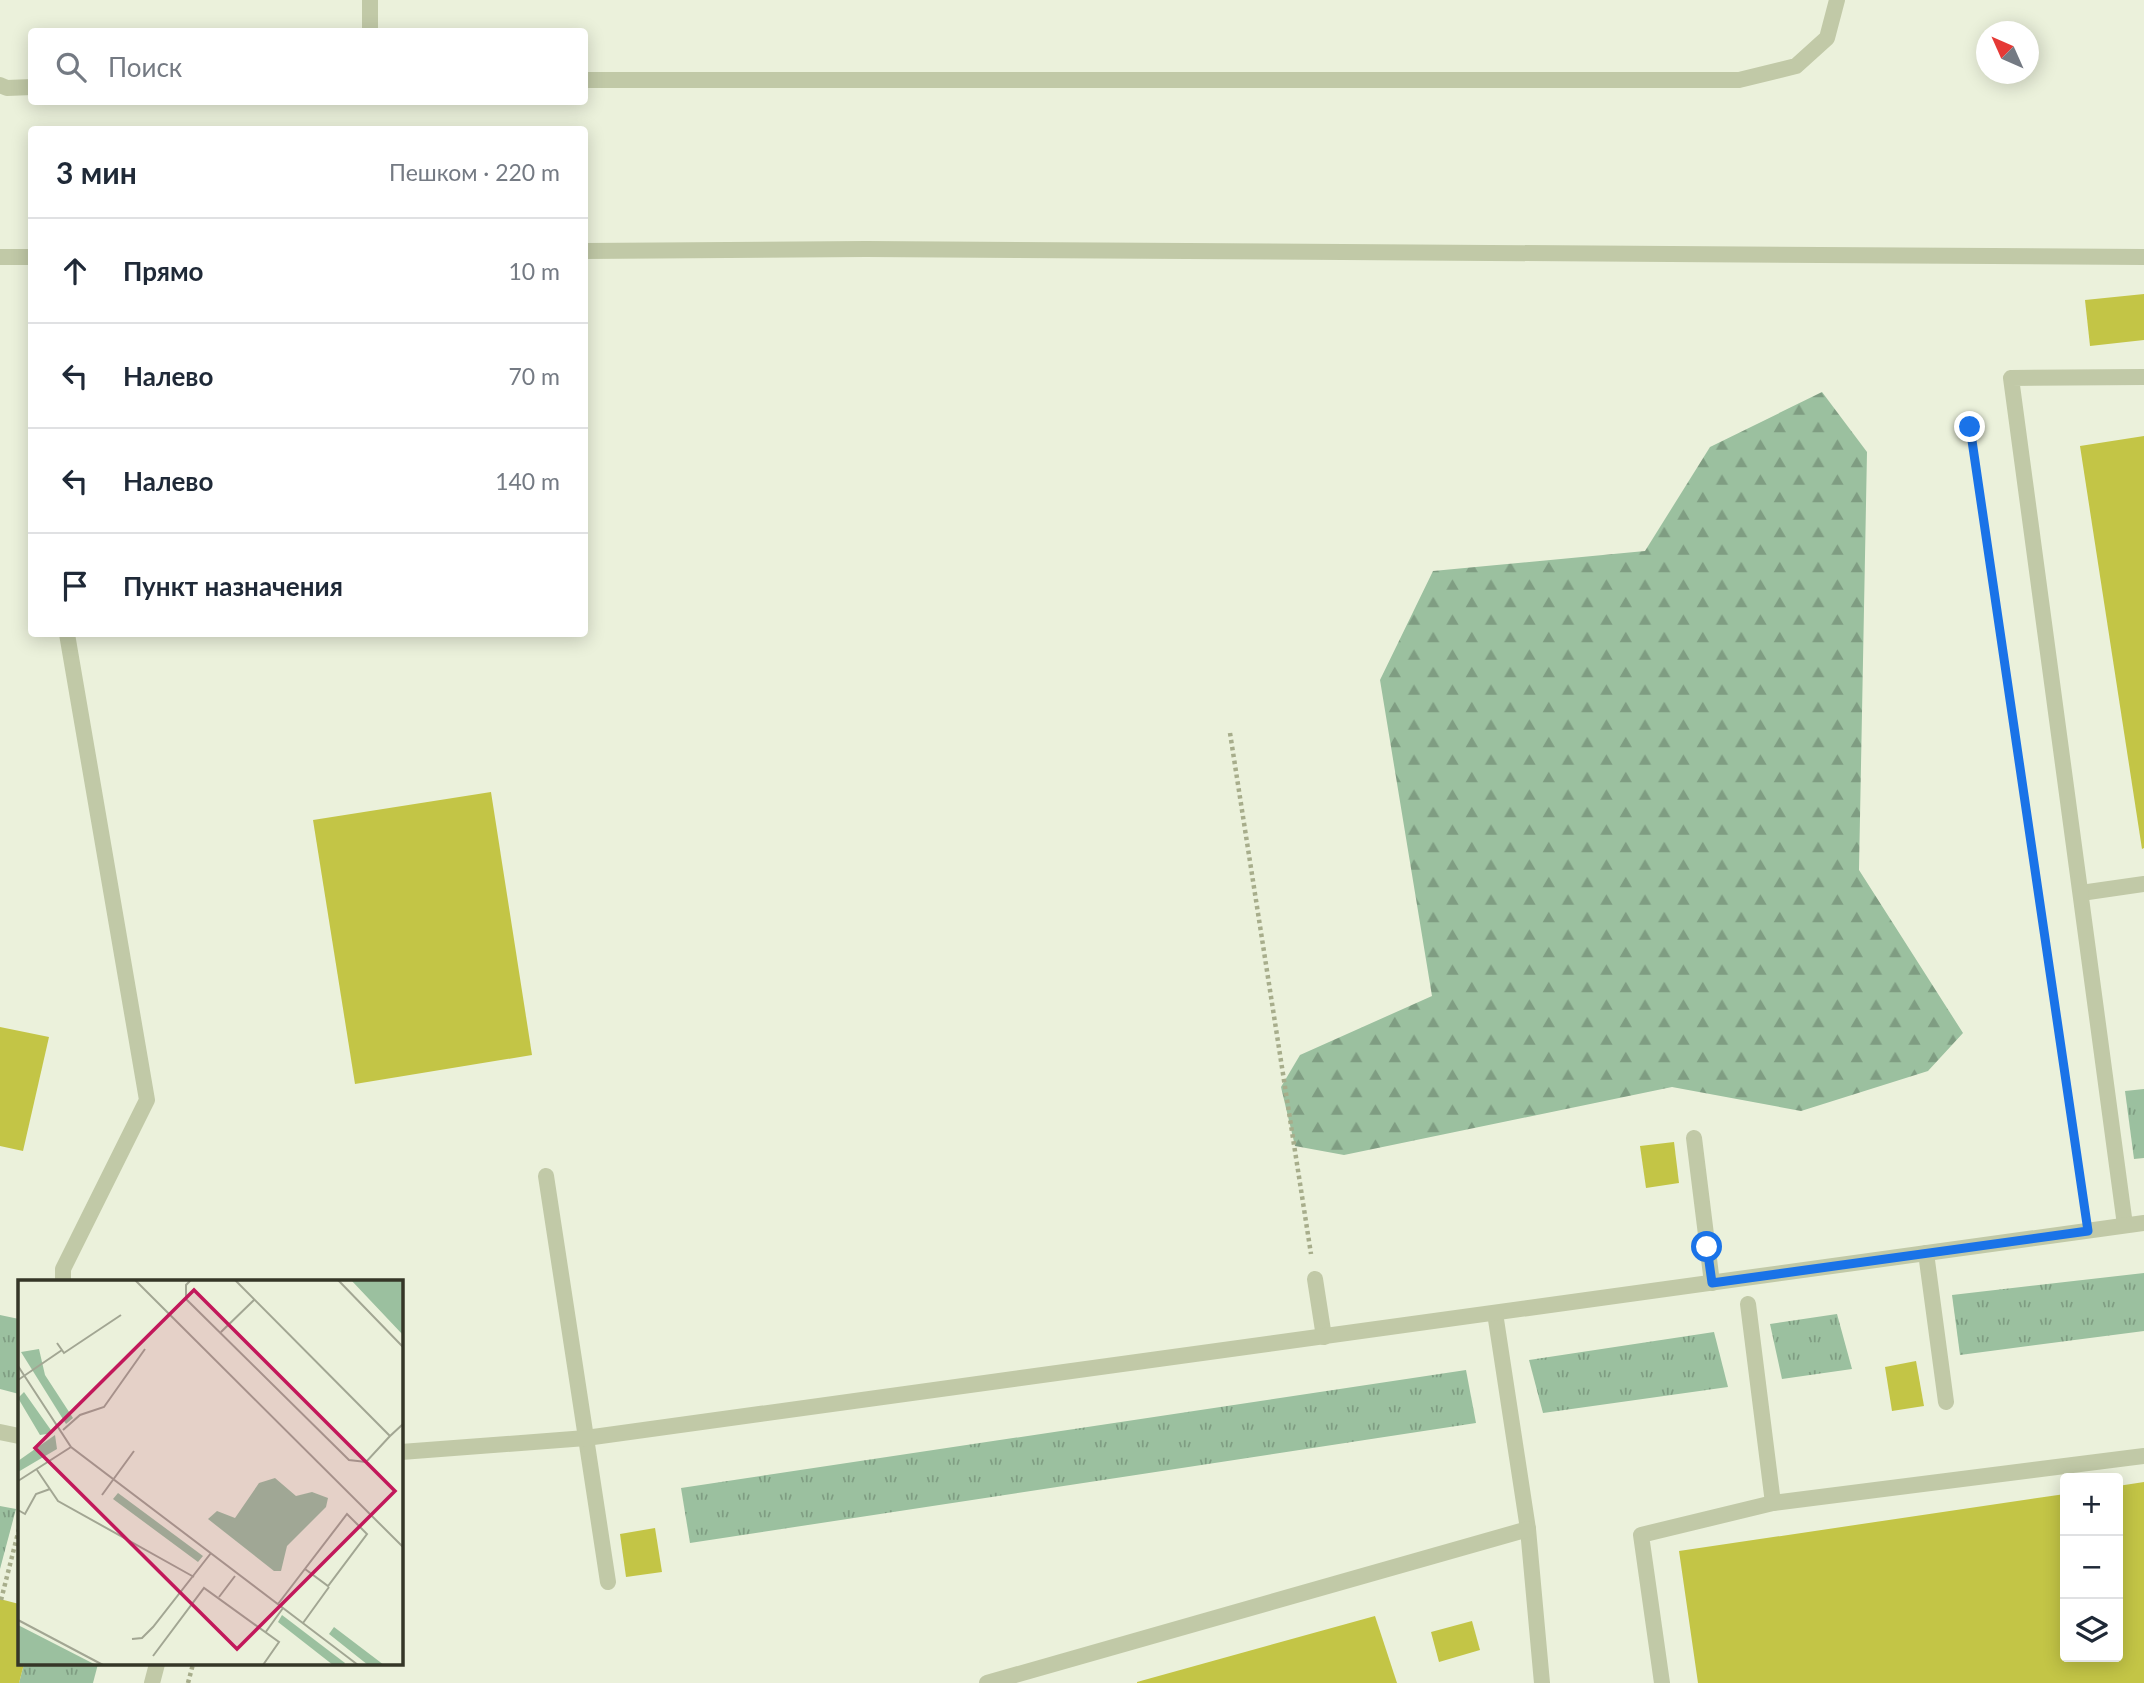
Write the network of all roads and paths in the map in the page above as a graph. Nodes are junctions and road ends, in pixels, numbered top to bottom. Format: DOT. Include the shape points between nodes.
graph roads {
  1 [pos="370,0"];
  2 [pos="1837,0"];
  3 [pos="370,28"];
  4 [pos="588,80"];
  5 [pos="0,85"];
  6 [pos="28,88"];
  7 [pos="588,251"];
  8 [pos="0,257"];
  9 [pos="28,257"];
  10 [pos="2144,257"];
  11 [pos="2144,377"];
  12 [pos="1970,427"];
  13 [pos="68,637"];
  14 [pos="1230,733"];
  15 [pos="2144,884"];
  16 [pos="2081,893"];
  17 [pos="1694,1138"];
  18 [pos="546,1176"];
  19 [pos="2144,1223"];
  20 [pos="2125,1226"];
  21 [pos="2088,1231"];
  22 [pos="1926,1253"];
  23 [pos="1315,1279"];
  24 [pos="63,1280"];
  25 [pos="1712,1283"];
  26 [pos="1748,1304"];
  27 [pos="1495,1313"];
  28 [pos="1324,1337"];
  29 [pos="1946,1402"];
  30 [pos="0,1433"];
  31 [pos="18,1436"];
  32 [pos="586,1438"];
  33 [pos="402,1452"];
  34 [pos="2144,1456"];
  35 [pos="1773,1503"];
  36 [pos="1528,1529"];
  37 [pos="18,1533"];
  38 [pos="608,1582"];
  39 [pos="1,1600"];
  40 [pos="156,1666"];
  41 [pos="192,1666"];
  42 [pos="152,1683"];
  43 [pos="188,1683"];
  44 [pos="987,1683"];
  45 [pos="1542,1683"];
  46 [pos="1662,1683"];
  1 -- 3 [label="lane"];
  2 -- 4 [label="lane" via="1827,38 1796,66 1739,80"];
  5 -- 6 [label="lane"];
  7 -- 10 [label="lane"];
  8 -- 9 [label="lane"];
  11 -- 16 [label="lane" via="2011,378"];
  12 -- 21 [label="path"];
  13 -- 24 [label="lane" via="147,1100 63,1269"];
  14 -- 23 [label="path"];
  15 -- 16 [label="lane"];
  16 -- 20 [label="lane"];
  17 -- 25 [label="lane"];
  18 -- 32 [label="lane"];
  19 -- 20 [label="lane"];
  20 -- 21 [label="lane"];
  21 -- 22 [label="lane"];
  22 -- 25 [label="lane"];
  22 -- 29 [label="lane"];
  23 -- 28 [label="lane"];
  25 -- 27 [label="lane"];
  26 -- 35 [label="lane"];
  27 -- 28 [label="lane"];
  27 -- 36 [label="lane"];
  28 -- 32 [label="lane"];
  30 -- 31 [label="lane"];
  32 -- 33 [label="lane"];
  32 -- 38 [label="lane"];
  34 -- 35 [label="lane"];
  35 -- 46 [label="lane" via="1641,1535"];
  36 -- 44 [label="lane"];
  36 -- 45 [label="lane"];
  37 -- 39 [label="path"];
  40 -- 42 [label="lane"];
  41 -- 43 [label="path"];
}
